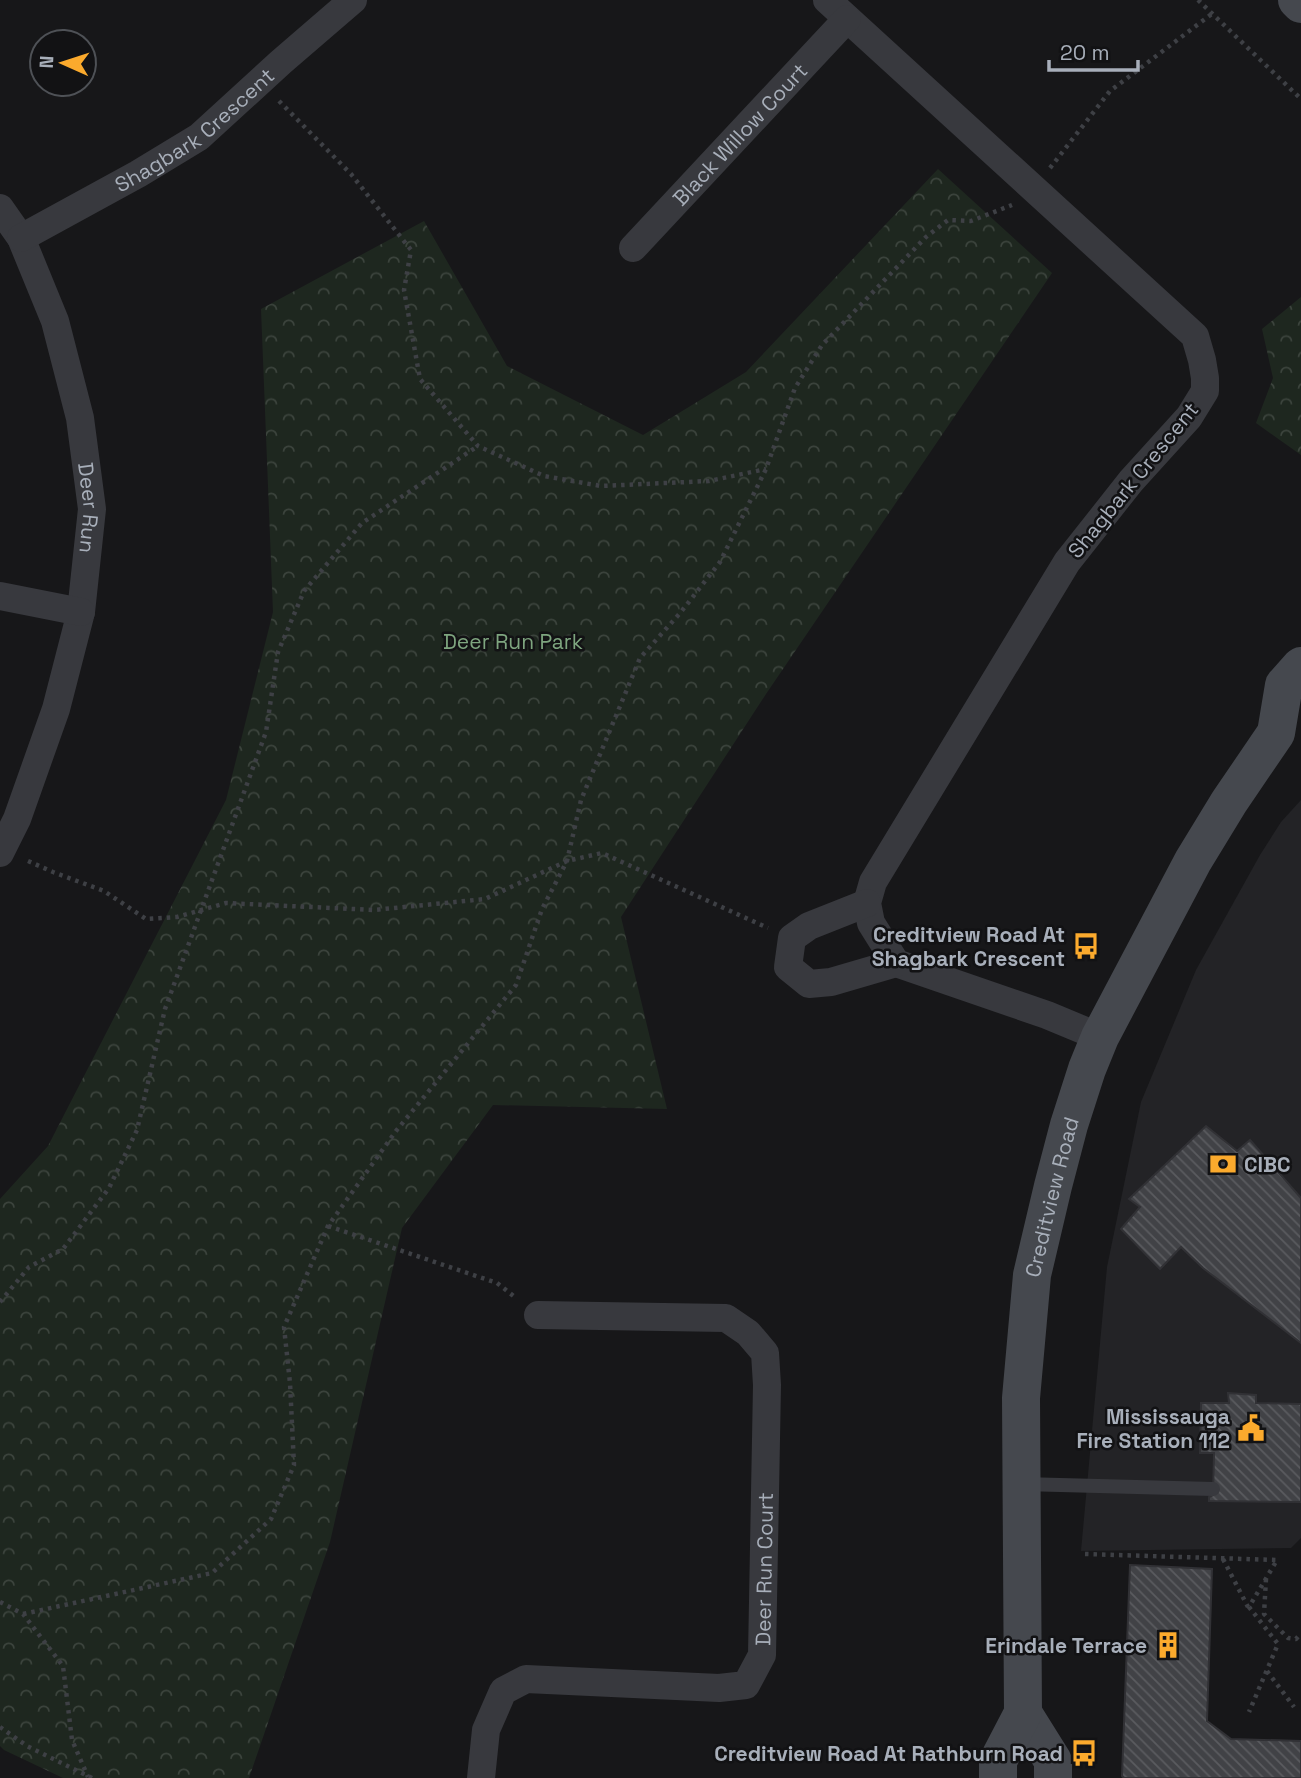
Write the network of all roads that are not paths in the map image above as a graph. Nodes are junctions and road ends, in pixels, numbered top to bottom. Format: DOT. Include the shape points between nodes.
graph roads {
  1 [pos="353,0"];
  2 [pos="827,0"];
  3 [pos="1297,0"];
  4 [pos="1301,4"];
  5 [pos="847,19"];
  6 [pos="0,208"];
  7 [pos="21,238"];
  8 [pos="633,248"];
  9 [pos="0,596"];
  10 [pos="81,612"];
  11 [pos="1301,666"];
  12 [pos="1288,730"];
  13 [pos="1,851"];
  14 [pos="867,903"];
  15 [pos="896,963"];
  16 [pos="1100,1037"];
  17 [pos="538,1315"];
  18 [pos="1022,1484"];
  19 [pos="1213,1489"];
  20 [pos="1023,1713"];
  21 [pos="481,1778"];
  22 [pos="998,1778"];
  23 [pos="1053,1778"];
  1 -- 7 [label="street, Shagbark Crescent" via="199,137"];
  2 -- 5 [label="street, Shagbark Crescent"];
  3 -- 4 [label="main road"];
  5 -- 8 [label="street, Black Willow Court"];
  5 -- 14 [label="street, Shagbark Crescent" via="1195,336 1205,377 1205,391 1189,417 1067,562 873,882"];
  6 -- 7 [label="street, Deer Run"];
  7 -- 10 [label="street, Deer Run" via="55,321 80,418 92,509"];
  9 -- 10 [label="street"];
  10 -- 13 [label="street, Deer Run" via="56,709"];
  11 -- 12 [label="main road, Creditview Road" via="1284,685"];
  12 -- 16 [label="main road, Creditview Road" via="1229,802"];
  14 -- 15 [label="street" via="871,923"];
  14 -- 15 [label="street" via="808,926 792,939 788,967 810,984"];
  15 -- 16 [label="street"];
  16 -- 18 [label="main road, Creditview Road" via="1069,1125 1032,1275 1021,1398"];
  17 -- 21 [label="street, Deer Run Court" via="726,1318 748,1333 765,1353 762,1655 746,1685 719,1688 526,1679 503,1691 486,1730"];
  18 -- 19 [label="lane"];
  18 -- 20 [label="main road, Creditview Road"];
  20 -- 22 [label="main road, Creditview Road" via="998,1761"];
  20 -- 23 [label="main road" via="1053,1762"];
}
